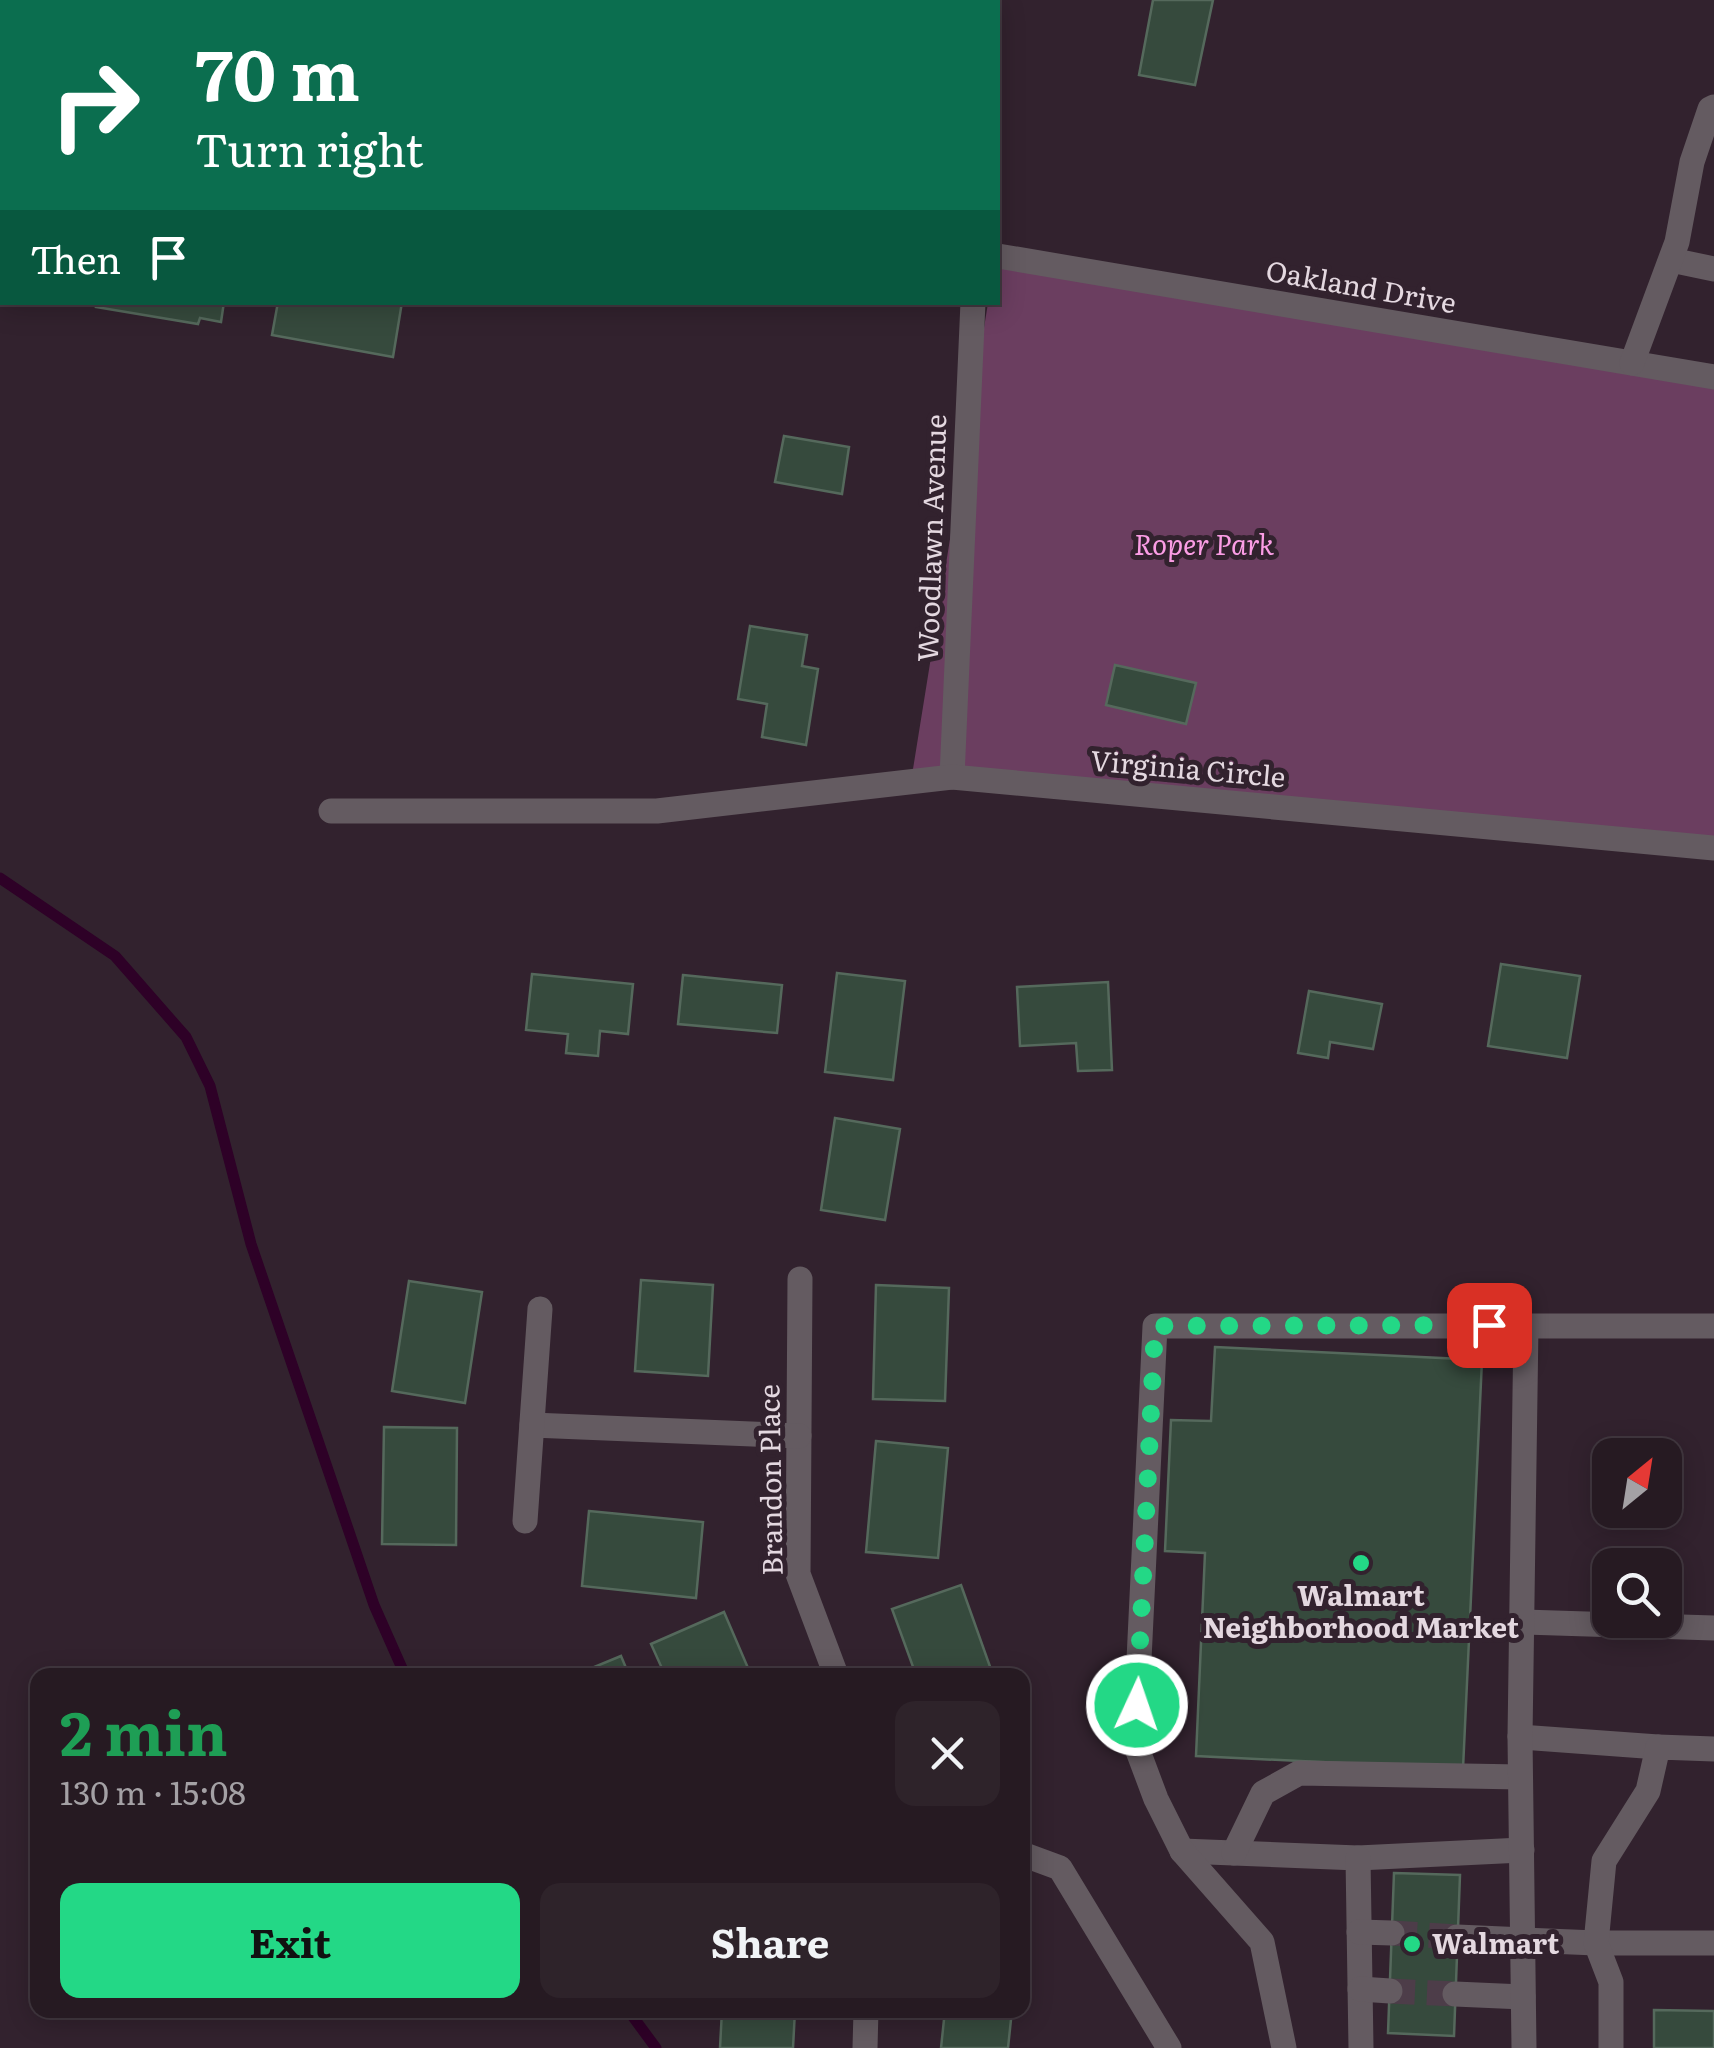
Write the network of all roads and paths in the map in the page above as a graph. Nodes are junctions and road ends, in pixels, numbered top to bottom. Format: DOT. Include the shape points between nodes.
graph roads {
  1 [pos="1714,106"];
  2 [pos="1000,256"];
  3 [pos="1671,260"];
  4 [pos="1714,269"];
  5 [pos="972,305"];
  6 [pos="1632,363"];
  7 [pos="1714,377"];
  8 [pos="952,777"];
  9 [pos="331,811"];
  10 [pos="1714,848"];
  11 [pos="800,1279"];
  12 [pos="540,1309"];
  13 [pos="1526,1325"];
  14 [pos="1714,1326"];
  15 [pos="532,1425"];
  16 [pos="799,1436"];
  17 [pos="526,1521"];
  18 [pos="1523,1622"];
  19 [pos="1714,1628"];
  20 [pos="833,1668"];
  21 [pos="1520,1737"];
  22 [pos="1658,1747"];
  23 [pos="1714,1749"];
  24 [pos="1520,1777"];
  25 [pos="1182,1850"];
  26 [pos="1522,1850"];
  27 [pos="1234,1853"];
  28 [pos="1030,1857"];
  29 [pos="1358,1858"];
  30 [pos="1359,1932"];
  31 [pos="1392,1933"];
  32 [pos="1457,1937"];
  33 [pos="1523,1938"];
  34 [pos="1596,1943"];
  35 [pos="1714,1943"];
  36 [pos="1360,1989"];
  37 [pos="1390,1991"];
  38 [pos="1455,1994"];
  39 [pos="1524,1998"];
  40 [pos="866,2018"];
  41 [pos="865,2048"];
  42 [pos="1169,2048"];
  43 [pos="1284,2048"];
  44 [pos="1361,2048"];
  45 [pos="1524,2048"];
  46 [pos="1611,2048"];
  1 -- 3 [label="street" via="1692,162"];
  2 -- 6 [label="street, Oakland Drive"];
  3 -- 4 [label="street"];
  3 -- 6 [label="street"];
  5 -- 8 [label="street, Woodlawn Avenue"];
  6 -- 7 [label="street, Oakland Drive"];
  8 -- 9 [label="street, Virginia Circle" via="657,811"];
  8 -- 10 [label="street, Virginia Circle"];
  11 -- 16 [label="street, Brandon Place"];
  12 -- 15 [label="street"];
  13 -- 14 [label="street"];
  13 -- 18 [label="street"];
  13 -- 25 [label="street" via="1155,1326 1135,1743"];
  15 -- 16 [label="street"];
  15 -- 17 [label="street"];
  16 -- 20 [label="street, Brandon Place" via="798,1574"];
  18 -- 19 [label="street"];
  18 -- 21 [label="street"];
  21 -- 22 [label="street"];
  21 -- 24 [label="street"];
  22 -- 23 [label="street"];
  22 -- 34 [label="street" via="1648,1791 1604,1860"];
  24 -- 26 [label="street"];
  24 -- 27 [label="street" via="1299,1773 1263,1792"];
  25 -- 27 [label="street"];
  25 -- 43 [label="street" via="1262,1942"];
  26 -- 29 [label="street"];
  26 -- 33 [label="street"];
  27 -- 29 [label="street"];
  28 -- 42 [label="street" via="1060,1868"];
  29 -- 30 [label="street"];
  30 -- 31 [label="street"];
  30 -- 36 [label="street"];
  32 -- 33 [label="street"];
  33 -- 34 [label="street"];
  33 -- 39 [label="street"];
  34 -- 35 [label="street"];
  34 -- 46 [label="street" via="1611,1982"];
  36 -- 37 [label="street"];
  36 -- 44 [label="street"];
  38 -- 39 [label="street"];
  39 -- 45 [label="street"];
  40 -- 41 [label="street"];
}
